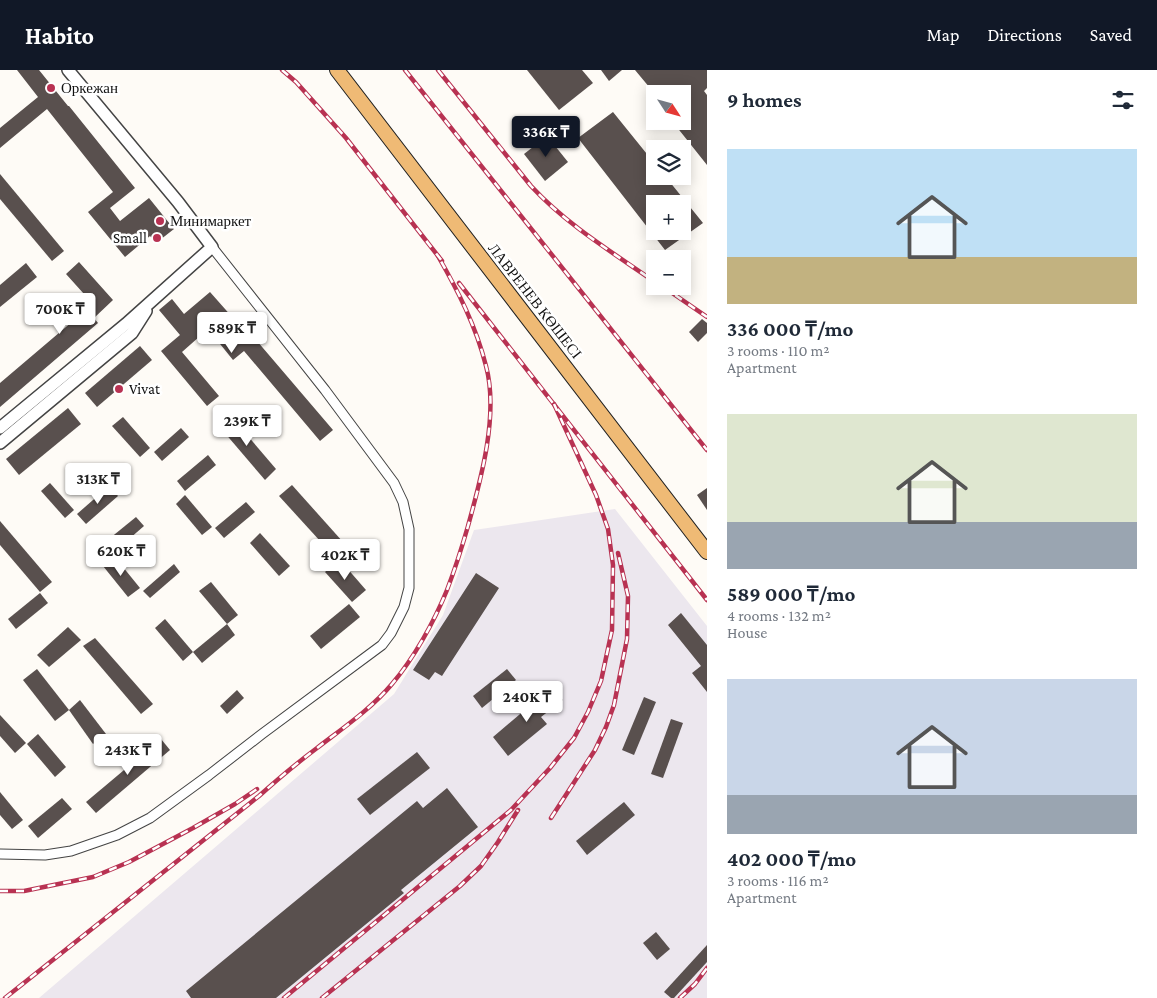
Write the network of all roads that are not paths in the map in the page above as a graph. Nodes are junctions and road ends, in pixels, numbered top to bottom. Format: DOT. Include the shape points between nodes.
graph roads {
  1 [pos="68,70"];
  2 [pos="337,70"];
  3 [pos="212,247"];
  4 [pos="155,297"];
  5 [pos="0,428"];
  6 [pos="0,443"];
  7 [pos="707,552"];
  8 [pos="0,854"];
  1 -- 3 [label="street"];
  2 -- 7 [label="main road, ЛАВРЕНЕВ КӨШЕСІ"];
  3 -- 4 [label="street"];
  3 -- 8 [label="street" via="394,483 403,502 409,529 409,588 404,607 382,645 150,818 117,835 71,851 45,855"];
  4 -- 5 [label="street"];
  4 -- 6 [label="street" via="132,333"];
}
